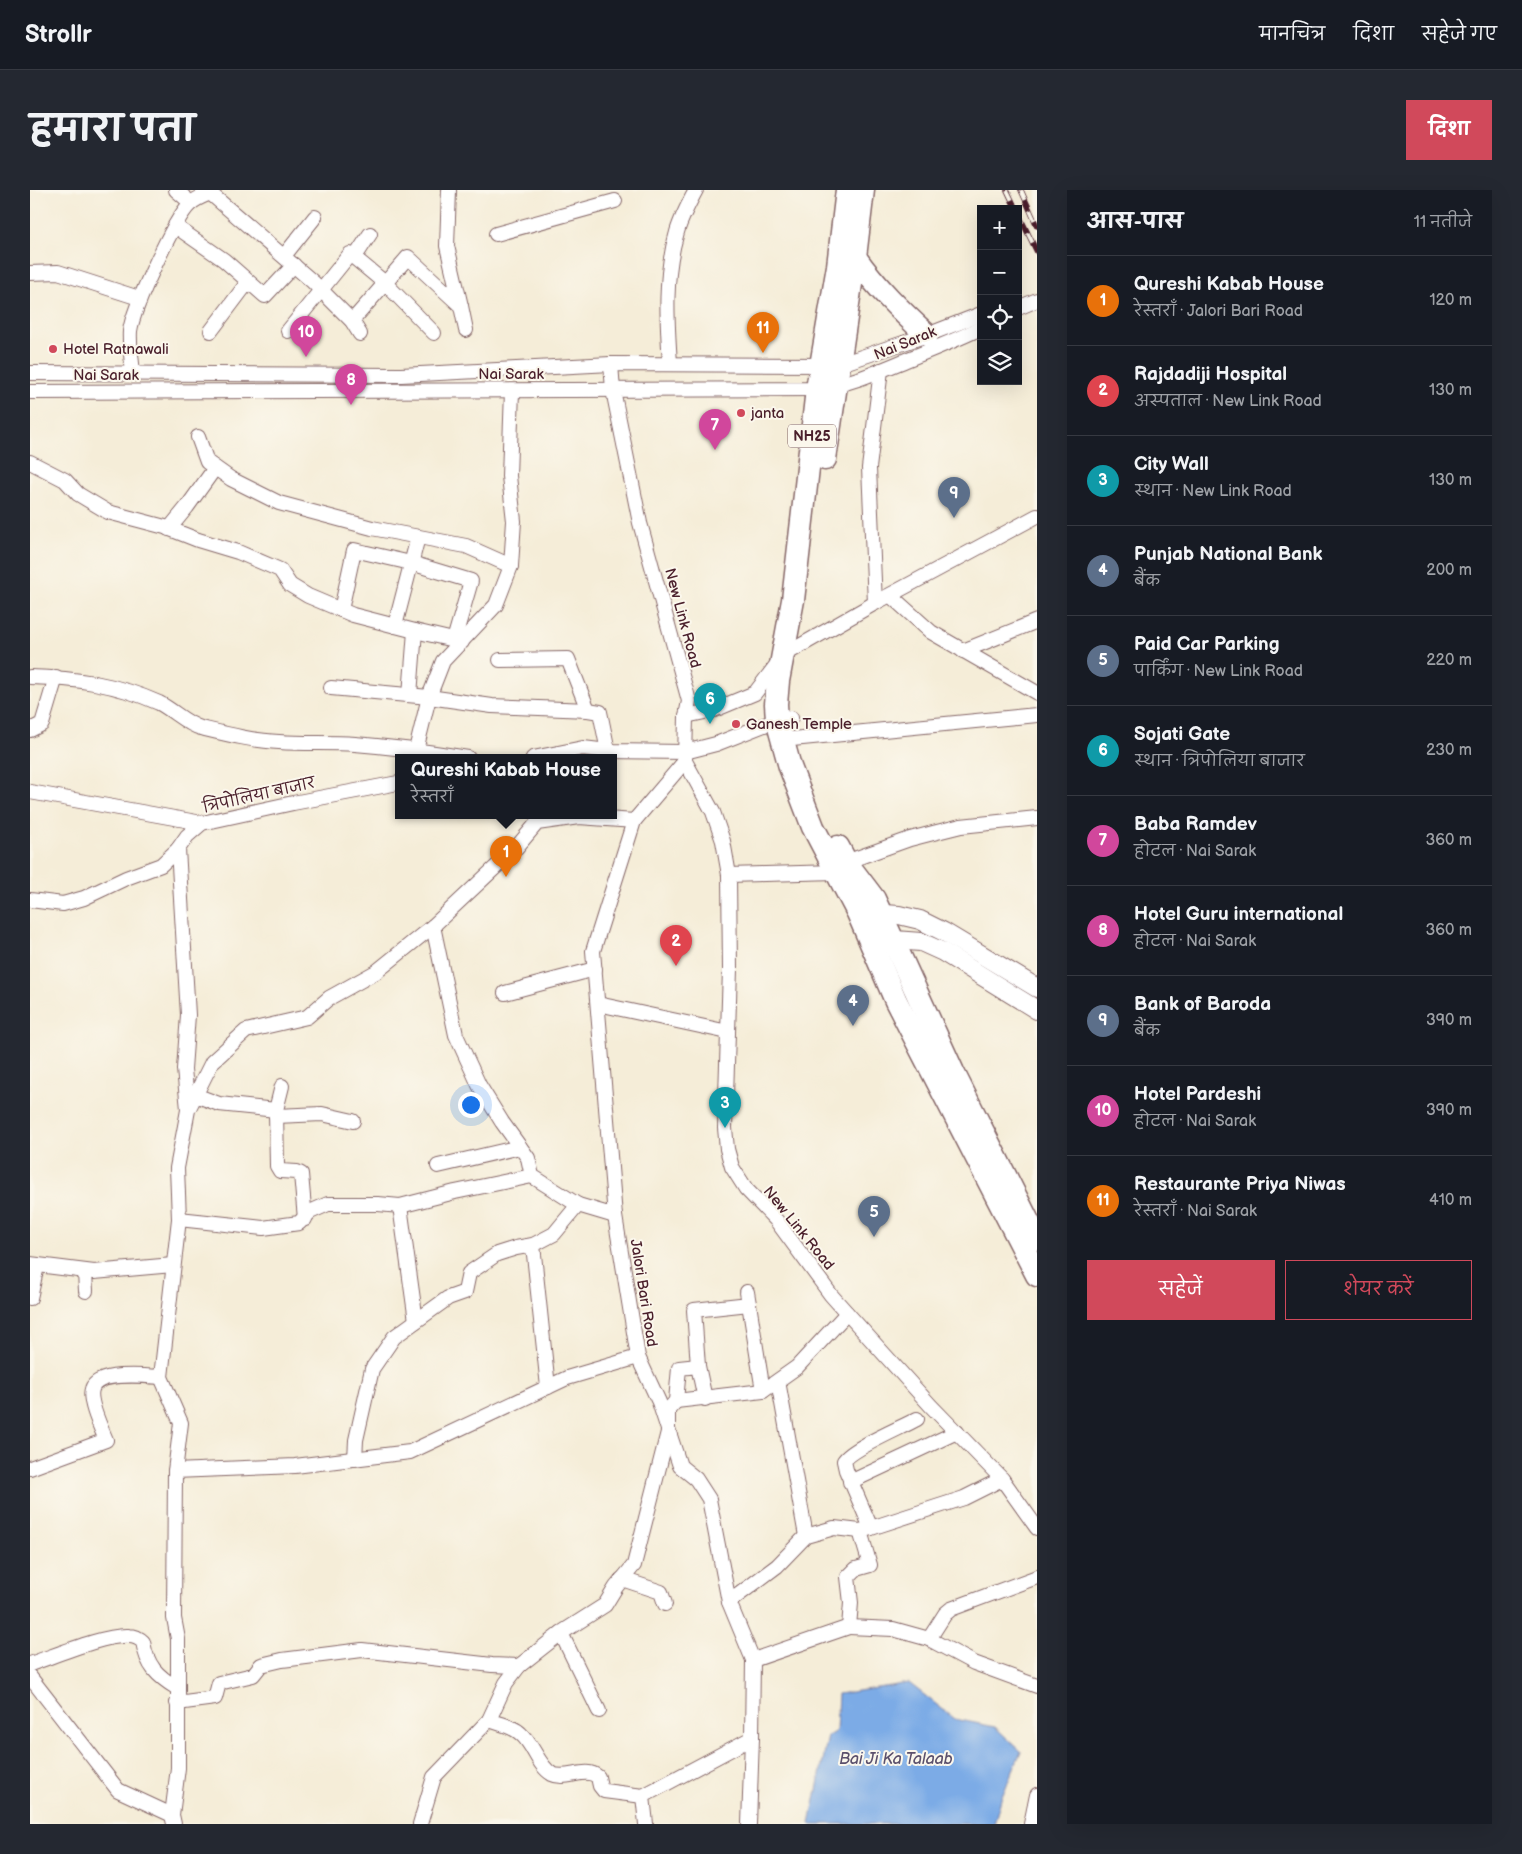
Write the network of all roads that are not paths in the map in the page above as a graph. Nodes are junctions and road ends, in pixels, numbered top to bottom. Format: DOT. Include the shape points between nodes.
graph roads {
  1 [pos="176,190"];
  2 [pos="449,190"];
  3 [pos="696,190"];
  4 [pos="847,190"];
  5 [pos="863,190"];
  6 [pos="211,191"];
  7 [pos="615,201"];
  8 [pos="191,202"];
  9 [pos="315,217"];
  10 [pos="176,226"];
  11 [pos="370,234"];
  12 [pos="496,234"];
  13 [pos="355,256"];
  14 [pos="855,257"];
  15 [pos="289,260"];
  16 [pos="30,273"];
  17 [pos="248,282"];
  18 [pos="385,283"];
  19 [pos="321,290"];
  20 [pos="140,298"];
  21 [pos="1037,300"];
  22 [pos="461,306"];
  23 [pos="1022,306"];
  24 [pos="977,316"];
  25 [pos="352,321"];
  26 [pos="466,330"];
  27 [pos="977,330"];
  28 [pos="211,331"];
  29 [pos="288,331"];
  30 [pos="434,333"];
  31 [pos="360,334"];
  32 [pos="927,335"];
  33 [pos="670,363"];
  34 [pos="611,364"];
  35 [pos="881,370"];
  36 [pos="30,373"];
  37 [pos="133,374"];
  38 [pos="100,375"];
  39 [pos="400,375"];
  40 [pos="828,376"];
  41 [pos="613,390"];
  42 [pos="403,391"];
  43 [pos="512,391"];
  44 [pos="30,392"];
  45 [pos="103,392"];
  46 [pos="198,437"];
  47 [pos="30,462"];
  48 [pos="215,468"];
  49 [pos="1037,516"];
  50 [pos="169,528"];
  51 [pos="418,537"];
  52 [pos="411,563"];
  53 [pos="511,566"];
  54 [pos="891,596"];
  55 [pos="875,603"];
  56 [pos="341,610"];
  57 [pos="1034,623"];
  58 [pos="395,626"];
  59 [pos="415,632"];
  60 [pos="458,641"];
  61 [pos="790,651"];
  62 [pos="963,651"];
  63 [pos="500,660"];
  64 [pos="30,677"];
  65 [pos="56,677"];
  66 [pos="331,688"];
  67 [pos="1037,693"];
  68 [pos="410,695"];
  69 [pos="429,697"];
  70 [pos="588,710"];
  71 [pos="1037,715"];
  72 [pos="686,716"];
  73 [pos="786,729"];
  74 [pos="30,730"];
  75 [pos="416,750"];
  76 [pos="608,751"];
  77 [pos="442,754"];
  78 [pos="553,754"];
  79 [pos="685,757"];
  80 [pos="395,783"];
  81 [pos="30,792"];
  82 [pos="1037,818"];
  83 [pos="537,819"];
  84 [pos="606,819"];
  85 [pos="634,821"];
  86 [pos="202,823"];
  87 [pos="178,849"];
  88 [pos="838,867"];
  89 [pos="729,875"];
  90 [pos="30,900"];
  91 [pos="858,913"];
  92 [pos="880,913"];
  93 [pos="433,926"];
  94 [pos="880,939"];
  95 [pos="595,969"];
  96 [pos="1037,988"];
  97 [pos="505,993"];
  98 [pos="598,1004"];
  99 [pos="1037,1010"];
  100 [pos="728,1032"];
  101 [pos="282,1086"];
  102 [pos="195,1096"];
  103 [pos="188,1110"];
  104 [pos="276,1113"];
  105 [pos="353,1121"];
  106 [pos="520,1147"];
  107 [pos="438,1166"];
  108 [pos="532,1176"];
  109 [pos="578,1205"];
  110 [pos="400,1206"];
  111 [pos="615,1216"];
  112 [pos="305,1219"];
  113 [pos="179,1220"];
  114 [pos="1037,1239"];
  115 [pos="533,1245"];
  116 [pos="33,1265"];
  117 [pos="173,1265"];
  118 [pos="85,1272"];
  119 [pos="1037,1275"];
  120 [pos="86,1291"];
  121 [pos="30,1298"];
  122 [pos="847,1313"];
  123 [pos="416,1321"];
  124 [pos="638,1356"];
  125 [pos="698,1366"];
  126 [pos="161,1377"];
  127 [pos="778,1381"];
  128 [pos="548,1387"];
  129 [pos="763,1391"];
  130 [pos="705,1399"];
  131 [pos="676,1401"];
  132 [pos="917,1420"];
  133 [pos="668,1432"];
  134 [pos="957,1432"];
  135 [pos="355,1459"];
  136 [pos="30,1468"];
  137 [pos="175,1471"];
  138 [pos="1002,1479"];
  139 [pos="850,1482"];
  140 [pos="1037,1528"];
  141 [pos="866,1530"];
  142 [pos="806,1536"];
  143 [pos="1037,1576"];
  144 [pos="622,1579"];
  145 [pos="729,1602"];
  146 [pos="665,1604"];
  147 [pos="850,1627"];
  148 [pos="561,1634"];
  149 [pos="929,1639"];
  150 [pos="753,1660"];
  151 [pos="30,1664"];
  152 [pos="519,1666"];
  153 [pos="30,1677"];
  154 [pos="1037,1686"];
  155 [pos="177,1688"];
  156 [pos="177,1703"];
  157 [pos="599,1711"];
  158 [pos="489,1720"];
  159 [pos="752,1738"];
  160 [pos="1037,1795"];
  161 [pos="644,1796"];
  162 [pos="173,1819"];
  163 [pos="420,1824"];
  164 [pos="646,1824"];
  165 [pos="749,1824"];
  166 [pos="1031,1824"];
  1 -- 8 [label="street"];
  2 -- 22 [label="street" via="447,246"];
  3 -- 33 [label="street" via="677,232 671,266 667,302"];
  4 -- 40 [label="main road, NH25"];
  5 -- 14 [label="main road, NH25"];
  6 -- 8 [label="street"];
  6 -- 15 [label="street"];
  7 -- 12 [label="street"];
  8 -- 10 [label="street"];
  9 -- 15 [label="street"];
  10 -- 17 [label="street" via="224,260"];
  10 -- 20 [label="street"];
  11 -- 13 [label="street"];
  13 -- 18 [label="street"];
  13 -- 19 [label="street" via="350,254"];
  14 -- 32 [label="main road" via="891,302"];
  14 -- 40 [label="main road, NH25"];
  15 -- 17 [label="street" via="265,296"];
  15 -- 19 [label="street"];
  16 -- 20 [label="street" via="58,272"];
  17 -- 28 [label="street"];
  18 -- 22 [label="street" via="408,257"];
  18 -- 25 [label="street"];
  18 -- 30 [label="street"];
  19 -- 25 [label="street"];
  19 -- 29 [label="street"];
  20 -- 37 [label="street" via="130,332"];
  21 -- 23 [label="street"];
  22 -- 26 [label="street"];
  24 -- 32 [label="street, Nai Sarak"];
  25 -- 31 [label="street"];
  27 -- 35 [label="street, Nai Sarak"];
  32 -- 40 [label="street, Nai Sarak"];
  33 -- 34 [label="street"];
  33 -- 40 [label="street"];
  34 -- 39 [label="street"];
  34 -- 41 [label="street, New Link Road"];
  35 -- 40 [label="street, Nai Sarak"];
  35 -- 55 [label="street" via="869,468"];
  36 -- 38 [label="street"];
  37 -- 38 [label="street"];
  37 -- 39 [label="street"];
  38 -- 45 [label="street"];
  39 -- 42 [label="street"];
  40 -- 41 [label="street, Nai Sarak"];
  40 -- 61 [label="main road, NH25" via="801,544"];
  41 -- 43 [label="street, Nai Sarak"];
  41 -- 72 [label="street, New Link Road" via="640,523 689,701"];
  42 -- 43 [label="street, Nai Sarak"];
  42 -- 45 [label="street, Nai Sarak"];
  43 -- 53 [label="street" via="509,476 514,521"];
  44 -- 45 [label="street, Nai Sarak"];
  46 -- 48 [label="street" via="207,462"];
  47 -- 50 [label="street" via="66,480 78,494 108,512"];
  48 -- 50 [label="street"];
  48 -- 51 [label="street" via="279,503"];
  49 -- 54 [label="street"];
  50 -- 56 [label="street" via="280,570 290,584 308,596"];
  51 -- 52 [label="street"];
  51 -- 53 [label="street" via="466,546"];
  52 -- 56 [label="street" via="354,550"];
  52 -- 58 [label="street"];
  52 -- 60 [label="street" via="470,581"];
  53 -- 60 [label="street" via="496,605"];
  54 -- 55 [label="street"];
  54 -- 62 [label="street" via="931,632"];
  55 -- 61 [label="street"];
  56 -- 58 [label="street"];
  57 -- 62 [label="street"];
  58 -- 59 [label="street"];
  59 -- 60 [label="street"];
  59 -- 68 [label="street"];
  60 -- 69 [label="street" via="443,661"];
  61 -- 72 [label="street" via="755,693 714,710"];
  61 -- 73 [label="main road, NH25" via="776,704"];
  62 -- 67 [label="street"];
  63 -- 70 [label="street" via="568,659"];
  64 -- 65 [label="street"];
  65 -- 74 [label="street" via="42,724"];
  65 -- 75 [label="street" via="124,688 160,704 198,727 252,738"];
  66 -- 68 [label="street"];
  68 -- 69 [label="street"];
  69 -- 70 [label="street" via="492,706"];
  69 -- 75 [label="street"];
  70 -- 76 [label="street" via="600,712"];
  71 -- 73 [label="street"];
  72 -- 79 [label="street, New Link Road"];
  73 -- 79 [label="street" via="716,744"];
  73 -- 88 [label="main road, NH25" via="813,827"];
  75 -- 77 [label="street"];
  76 -- 78 [label="street" via="583,748"];
  76 -- 79 [label="street"];
  79 -- 85 [label="street, Jalori Bari Road"];
  79 -- 89 [label="street, New Link Road" via="713,812 723,841"];
  80 -- 86 [label="street, त्रिपोलिया बाजार"];
  81 -- 86 [label="street"];
  82 -- 88 [label="street" via="961,826 910,839"];
  83 -- 93 [label="street" via="516,848"];
  84 -- 85 [label="street"];
  85 -- 95 [label="street, Jalori Bari Road" via="593,951"];
  86 -- 87 [label="street, त्रिपोलिया बाजार"];
  87 -- 90 [label="street, त्रिपोलिया बाजार" via="161,865 84,898 64,904"];
  87 -- 103 [label="street" via="188,1015 184,1069"];
  88 -- 89 [label="street"];
  88 -- 91 [label="main road, NH25"];
  88 -- 92 [label="main road, NH25" via="866,888"];
  89 -- 100 [label="street, New Link Road"];
  91 -- 92 [label="street"];
  91 -- 94 [label="main road, NH25"];
  92 -- 94 [label="main road, NH25"];
  92 -- 96 [label="street" via="920,920"];
  93 -- 102 [label="street" via="376,972 329,998 307,1017 246,1031 212,1062"];
  93 -- 106 [label="street" via="456,1036 479,1085"];
  94 -- 99 [label="street" via="922,942"];
  94 -- 114 [label="main road, NH25" via="953,1072"];
  94 -- 119 [label="main road, NH25" via="896,1001"];
  95 -- 97 [label="street"];
  95 -- 98 [label="street, Jalori Bari Road"];
  98 -- 100 [label="street"];
  98 -- 111 [label="street, Jalori Bari Road"];
  100 -- 122 [label="street, New Link Road" via="725,1128 732,1167 746,1189 776,1220"];
  101 -- 104 [label="street"];
  102 -- 103 [label="street"];
  102 -- 104 [label="street" via="224,1105"];
  103 -- 113 [label="street" via="177,1168"];
  104 -- 105 [label="street" via="322,1114"];
  104 -- 112 [label="street" via="277,1166 280,1171 301,1174"];
  106 -- 107 [label="street"];
  106 -- 108 [label="street" via="528,1158"];
  108 -- 109 [label="street"];
  108 -- 110 [label="street"];
  109 -- 111 [label="street"];
  109 -- 115 [label="street" via="554,1234"];
  110 -- 112 [label="street" via="328,1204 310,1212"];
  110 -- 123 [label="street"];
  111 -- 124 [label="street, Jalori Bari Road"];
  112 -- 113 [label="street" via="289,1225 263,1228"];
  113 -- 117 [label="street"];
  115 -- 123 [label="street" via="497,1254 469,1273 465,1292 448,1298"];
  115 -- 128 [label="street"];
  116 -- 118 [label="street"];
  116 -- 121 [label="street"];
  117 -- 118 [label="street"];
  117 -- 126 [label="street"];
  118 -- 120 [label="street"];
  122 -- 127 [label="street" via="797,1367"];
  122 -- 134 [label="street, New Link Road"];
  123 -- 135 [label="street" via="394,1337 372,1369 356,1440"];
  124 -- 128 [label="street"];
  124 -- 133 [label="street, Jalori Bari Road" via="659,1402"];
  125 -- 129 [label="street" via="694,1310 748,1298"];
  125 -- 130 [label="street"];
  125 -- 131 [label="street" via="679,1368"];
  126 -- 136 [label="street" via="120,1376 96,1382 92,1400 106,1440"];
  126 -- 137 [label="street" via="181,1423"];
  127 -- 129 [label="street"];
  127 -- 142 [label="street"];
  128 -- 135 [label="street" via="410,1452"];
  129 -- 130 [label="street"];
  130 -- 131 [label="street"];
  131 -- 133 [label="street" via="668,1410"];
  132 -- 139 [label="street" via="846,1458 844,1465"];
  133 -- 144 [label="street" via="637,1559"];
  133 -- 145 [label="street, Jalori Bari Road" via="680,1466 696,1479 709,1499"];
  134 -- 138 [label="street, New Link Road"];
  134 -- 139 [label="street"];
  135 -- 137 [label="street" via="295,1466"];
  137 -- 155 [label="street"];
  138 -- 140 [label="street, New Link Road"];
  138 -- 141 [label="street" via="964,1498"];
  139 -- 141 [label="street"];
  141 -- 142 [label="street" via="834,1528"];
  141 -- 147 [label="street" via="870,1565 856,1569 848,1577"];
  142 -- 145 [label="street" via="777,1566"];
  143 -- 149 [label="street" via="951,1608"];
  144 -- 146 [label="street" via="661,1592"];
  144 -- 148 [label="street" via="605,1605"];
  145 -- 150 [label="street, Jalori Bari Road"];
  147 -- 149 [label="street" via="893,1629"];
  147 -- 150 [label="street"];
  148 -- 152 [label="street"];
  148 -- 157 [label="street"];
  149 -- 154 [label="street" via="974,1663"];
  150 -- 159 [label="street, Jalori Bari Road"];
  151 -- 155 [label="street" via="105,1639 134,1636 143,1642 148,1661 157,1673"];
  152 -- 156 [label="street" via="362,1650 261,1665 253,1675 219,1683 215,1698"];
  152 -- 158 [label="street" via="506,1683"];
  153 -- 162 [label="street" via="118,1790"];
  155 -- 156 [label="street"];
  156 -- 162 [label="street" via="178,1768"];
  158 -- 161 [label="street" via="522,1734 554,1775 591,1773 598,1777 606,1792"];
  158 -- 163 [label="street" via="434,1777"];
  159 -- 161 [label="street"];
  159 -- 165 [label="street, Jalori Bari Road"];
  160 -- 166 [label="street"];
  161 -- 164 [label="street"];
}
